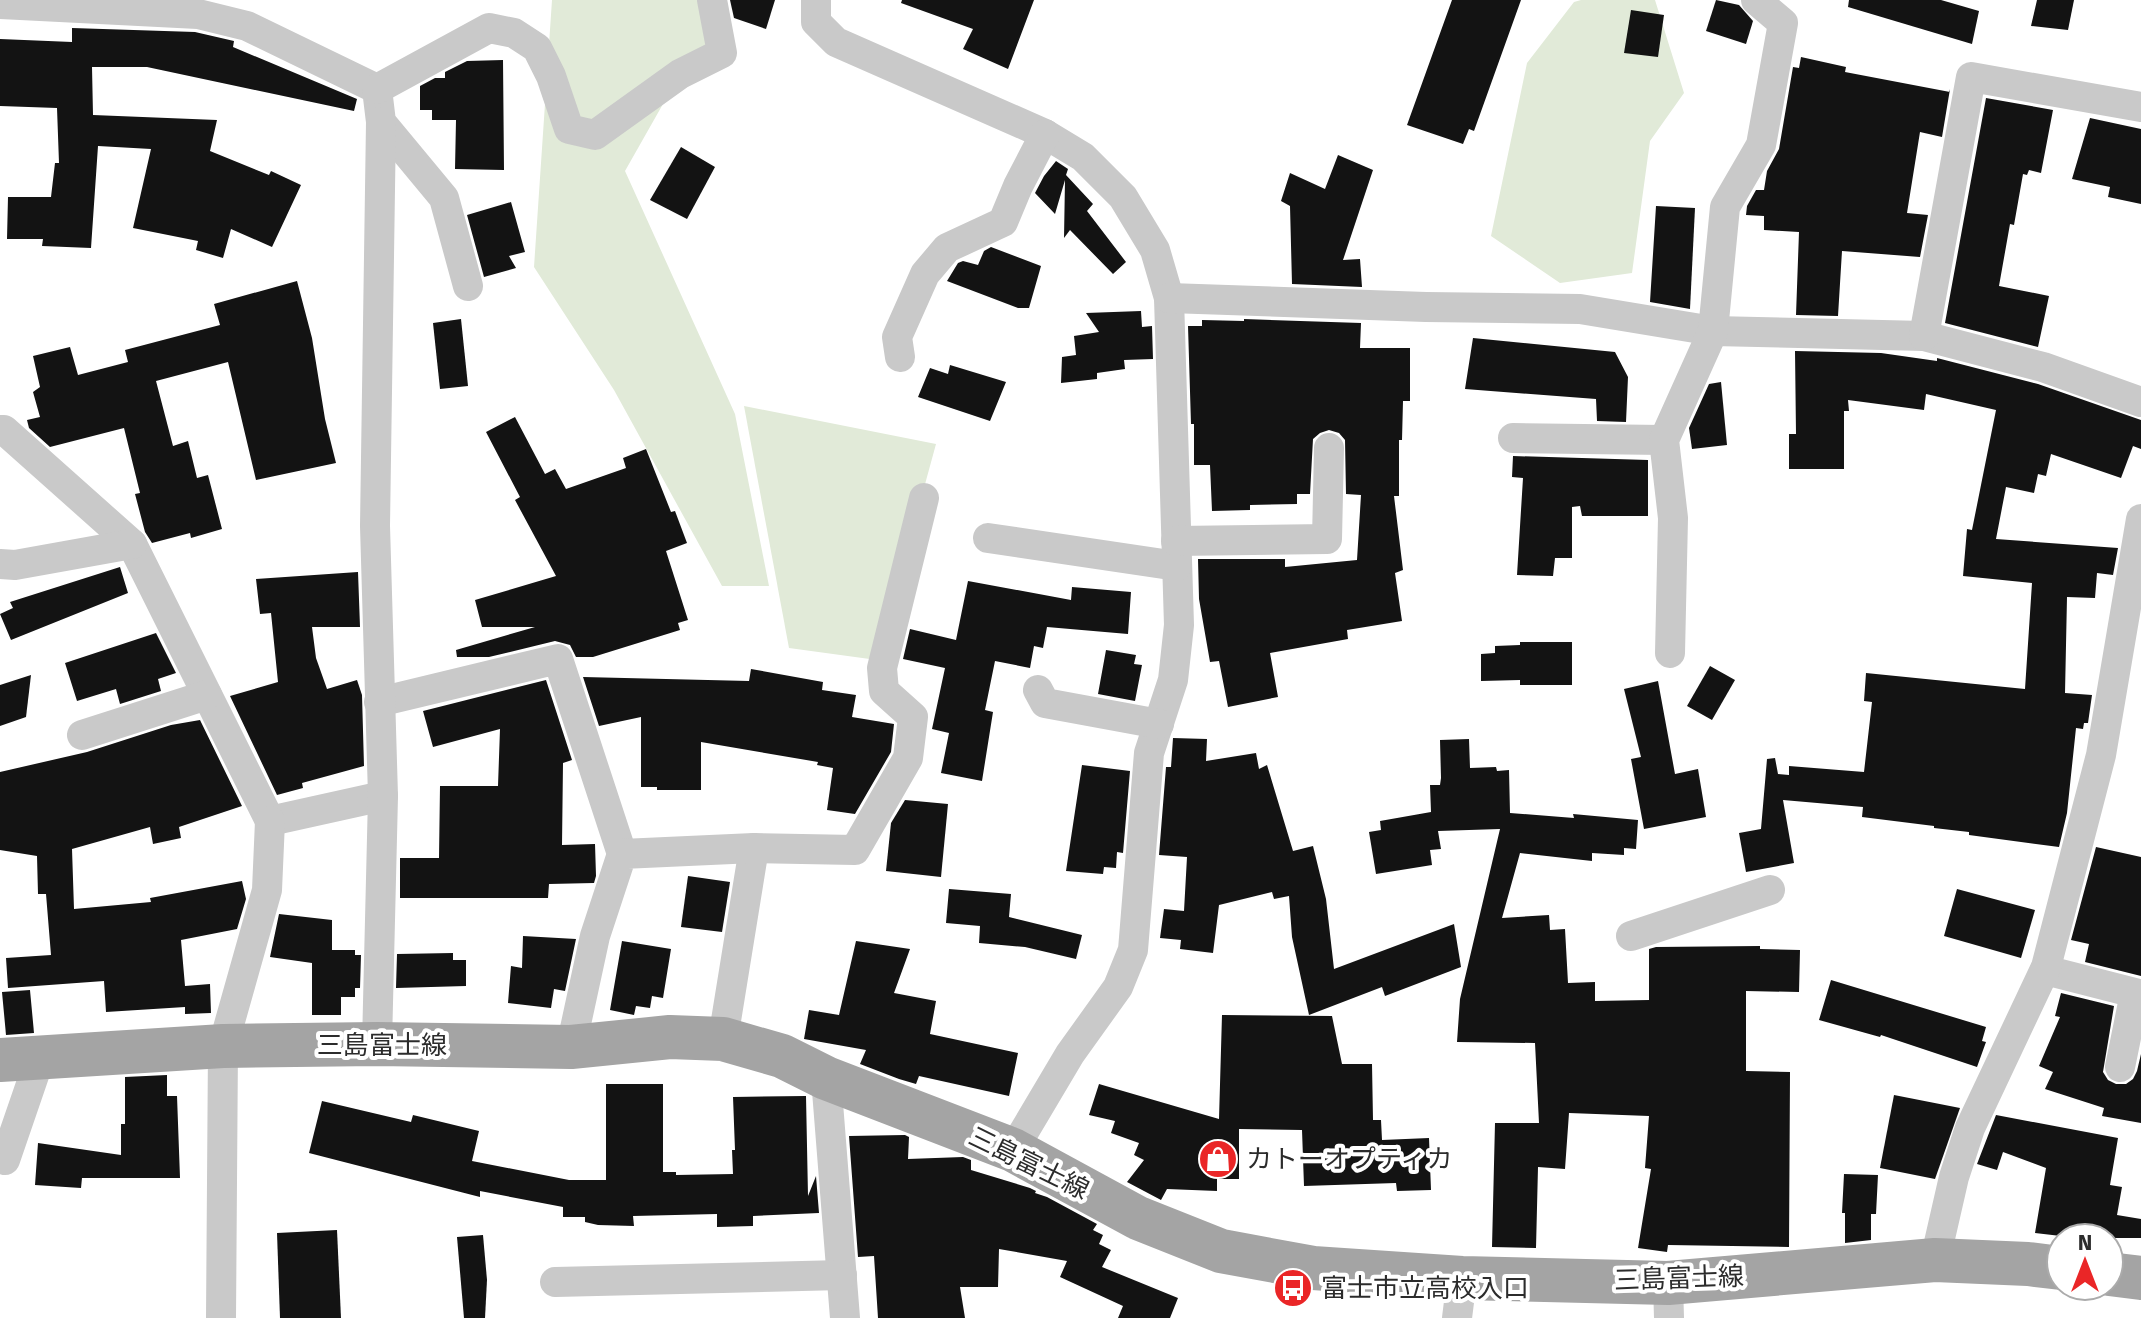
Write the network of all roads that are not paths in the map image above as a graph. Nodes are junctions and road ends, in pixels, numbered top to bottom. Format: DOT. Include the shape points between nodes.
graph roads {
  1 [pos="712,0"];
  2 [pos="816,0"];
  3 [pos="1756,0"];
  4 [pos="0,4"];
  5 [pos="377,89"];
  6 [pos="2141,107"];
  7 [pos="381,122"];
  8 [pos="1045,134"];
  9 [pos="468,286"];
  10 [pos="1169,298"];
  11 [pos="1713,331"];
  12 [pos="1924,336"];
  13 [pos="900,357"];
  14 [pos="2141,402"];
  15 [pos="0,430"];
  16 [pos="1513,438"];
  17 [pos="1664,440"];
  18 [pos="1329,448"];
  19 [pos="924,498"];
  20 [pos="2141,519"];
  21 [pos="988,538"];
  22 [pos="132,544"];
  23 [pos="1176,554"];
  24 [pos="0,564"];
  25 [pos="1670,653"];
  26 [pos="1038,690"];
  27 [pos="207,695"];
  28 [pos="379,702"];
  29 [pos="1159,724"];
  30 [pos="82,735"];
  31 [pos="383,796"];
  32 [pos="270,821"];
  33 [pos="754,848"];
  34 [pos="622,854"];
  35 [pos="1770,890"];
  36 [pos="1631,936"];
  37 [pos="2045,970"];
  38 [pos="723,1039"];
  39 [pos="377,1044"];
  40 [pos="223,1046"];
  41 [pos="571,1047"];
  42 [pos="20,1059"];
  43 [pos="2120,1067"];
  44 [pos="826,1078"];
  45 [pos="1013,1150"];
  46 [pos="5,1160"];
  47 [pos="1935,1260"];
  48 [pos="2045,1266"];
  49 [pos="842,1275"];
  50 [pos="555,1282"];
  51 [pos="1460,1298"];
  52 [pos="1668,1301"];
  53 [pos="221,1318"];
  54 [pos="845,1318"];
  1 -- 5 [label="street" via="722,53 680,74 595,135 569,129 537,48 514,33 489,28"];
  2 -- 8 [label="street" via="816,22 836,42"];
  3 -- 11 [label="street" via="1783,23 1761,145 1725,207"];
  4 -- 5 [label="street" via="198,14 247,26"];
  5 -- 7 [label="street"];
  6 -- 12 [label="street" via="1971,77"];
  7 -- 9 [label="street" via="444,198"];
  7 -- 28 [label="street" via="375,526"];
  8 -- 10 [label="street" via="1083,157 1123,197 1155,250"];
  8 -- 13 [label="street" via="1003,222 947,248 925,274 897,337"];
  10 -- 11 [label="street" via="1580,309"];
  10 -- 23 [label="street"];
  11 -- 12 [label="street"];
  11 -- 17 [label="street"];
  12 -- 14 [label="street" via="2043,367"];
  15 -- 22 [label="street"];
  16 -- 17 [label="street"];
  17 -- 25 [label="street" via="1673,518"];
  18 -- 23 [label="street" via="1327,539"];
  19 -- 33 [label="street" via="882,668 884,691 913,717 908,758 855,850"];
  20 -- 37 [label="street" via="2101,755"];
  21 -- 23 [label="street"];
  22 -- 24 [label="street"];
  22 -- 27 [label="street"];
  23 -- 29 [label="street" via="1179,625"];
  26 -- 29 [label="street" via="1045,703"];
  27 -- 30 [label="street"];
  27 -- 32 [label="street"];
  28 -- 31 [label="street"];
  28 -- 34 [label="street" via="558,659"];
  29 -- 45 [label="street" via="1149,753 1133,950 1118,987 1070,1054"];
  31 -- 32 [label="street"];
  31 -- 39 [label="street"];
  32 -- 40 [label="street" via="267,890"];
  33 -- 34 [label="street"];
  33 -- 38 [label="street"];
  34 -- 41 [label="street" via="595,936"];
  35 -- 36 [label="street"];
  37 -- 43 [label="street" via="2135,993"];
  37 -- 47 [label="street" via="1970,1128"];
  38 -- 41 [label="main road, 三島富士線" via="670,1037"];
  38 -- 44 [label="main road, 三島富士線" via="782,1056"];
  39 -- 40 [label="main road, 三島富士線"];
  39 -- 41 [label="main road, 三島富士線"];
  40 -- 42 [label="main road, 三島富士線"];
  40 -- 53 [label="street"];
  42 -- 46 [label="street"];
  44 -- 45 [label="main road, 三島富士線"];
  44 -- 49 [label="street"];
  45 -- 51 [label="main road, 三島富士線" via="1138,1218 1221,1251"];
  47 -- 48 [label="main road, 三島富士線"];
  47 -- 52 [label="main road, 三島富士線"];
  49 -- 50 [label="street"];
  49 -- 54 [label="street"];
  51 -- 52 [label="main road, 三島富士線"];
}
